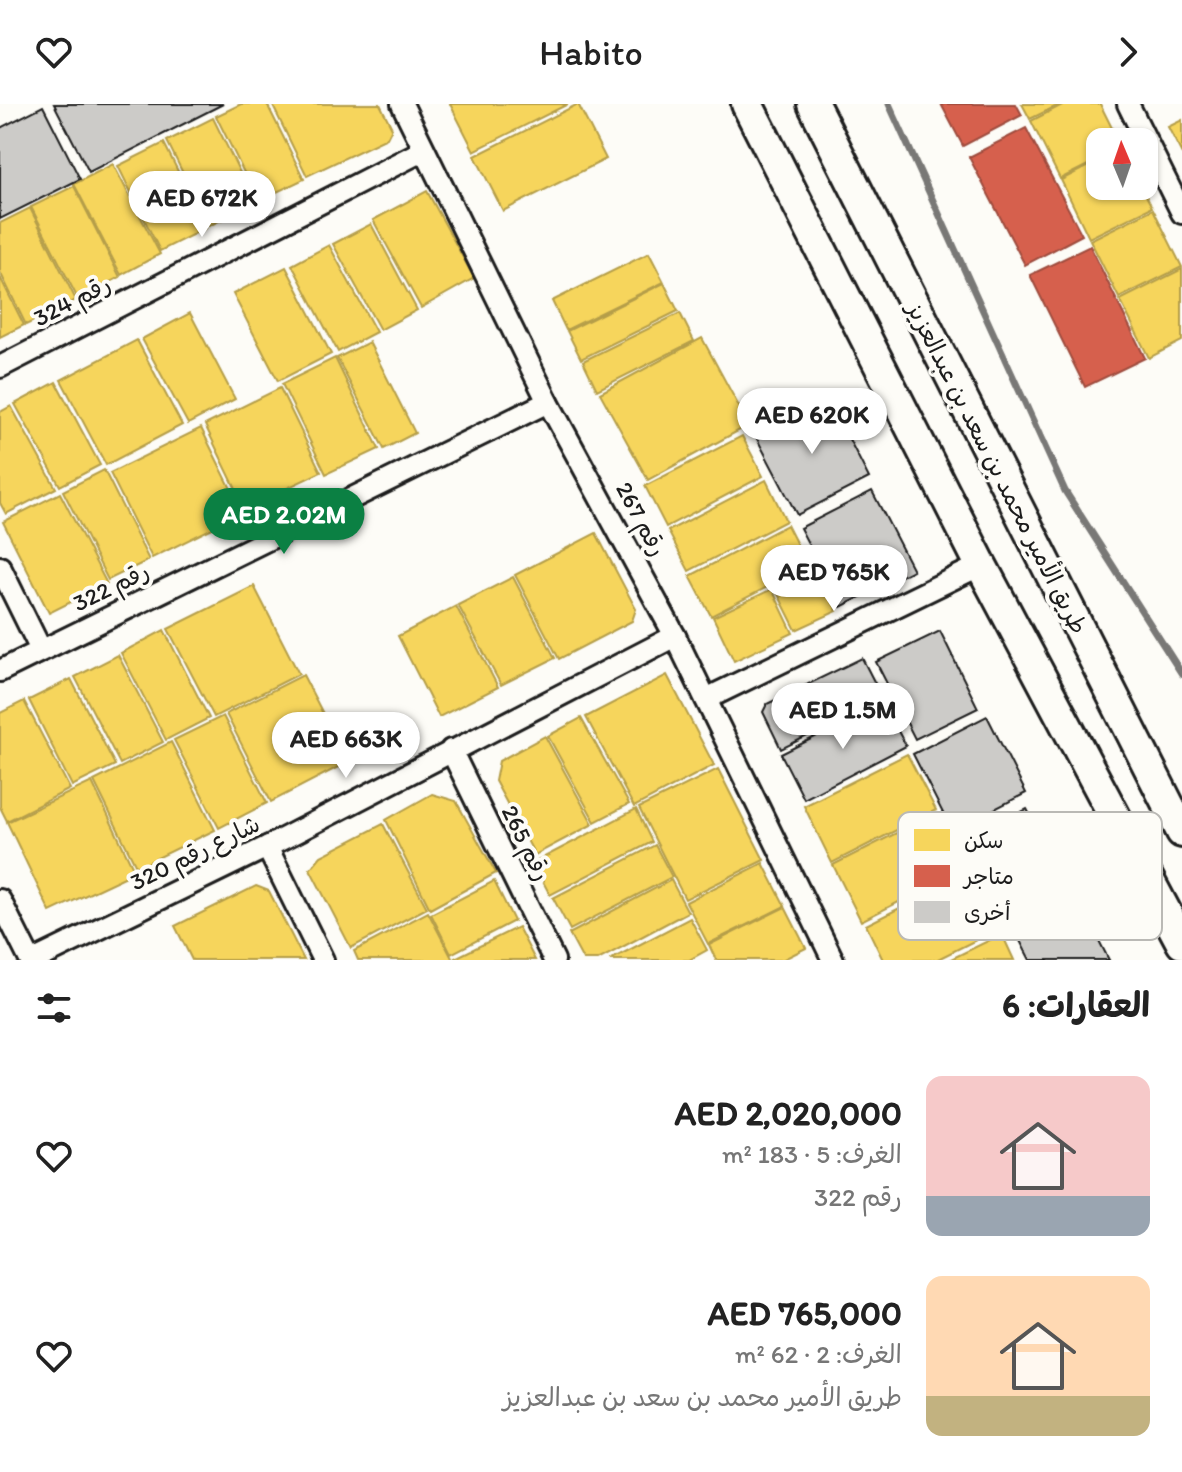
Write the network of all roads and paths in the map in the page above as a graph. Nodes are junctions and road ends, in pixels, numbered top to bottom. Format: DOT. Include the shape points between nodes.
graph roads {
  1 [pos="402,104"];
  2 [pos="747,104"];
  3 [pos="813,104"];
  4 [pos="1135,106"];
  5 [pos="424,150"];
  6 [pos="1182,213"];
  7 [pos="0,367"];
  8 [pos="548,402"];
  9 [pos="981,565"];
  10 [pos="0,567"];
  11 [pos="675,636"];
  12 [pos="41,650"];
  13 [pos="0,671"];
  14 [pos="706,699"];
  15 [pos="451,750"];
  16 [pos="1112,812"];
  17 [pos="1182,832"];
  18 [pos="267,847"];
  19 [pos="0,900"];
  20 [pos="1162,905"];
  21 [pos="1182,943"];
  22 [pos="32,960"];
  23 [pos="323,960"];
  24 [pos="554,960"];
  25 [pos="833,960"];
  1 -- 5 [label="street, رقم 267"];
  2 -- 9 [label="main road"];
  3 -- 17 [label="main road, طريق الأمير محمد بن سعد بن عبدالعزيز"];
  4 -- 6 [label="street"];
  5 -- 7 [label="street, رقم 324"];
  5 -- 8 [label="street, رقم 267"];
  8 -- 11 [label="street, رقم 267"];
  8 -- 12 [label="street, رقم 322"];
  9 -- 14 [label="street"];
  9 -- 16 [label="main road"];
  10 -- 12 [label="street"];
  11 -- 14 [label="street, رقم 267"];
  11 -- 15 [label="street, شارع رقم 320"];
  12 -- 13 [label="street, رقم 322"];
  14 -- 25 [label="street, رقم 267"];
  15 -- 18 [label="street, شارع رقم 320"];
  15 -- 24 [label="street, رقم 265"];
  18 -- 22 [label="street, شارع رقم 320"];
  18 -- 23 [label="street"];
  19 -- 22 [label="street"];
  20 -- 21 [label="main road"];
}
